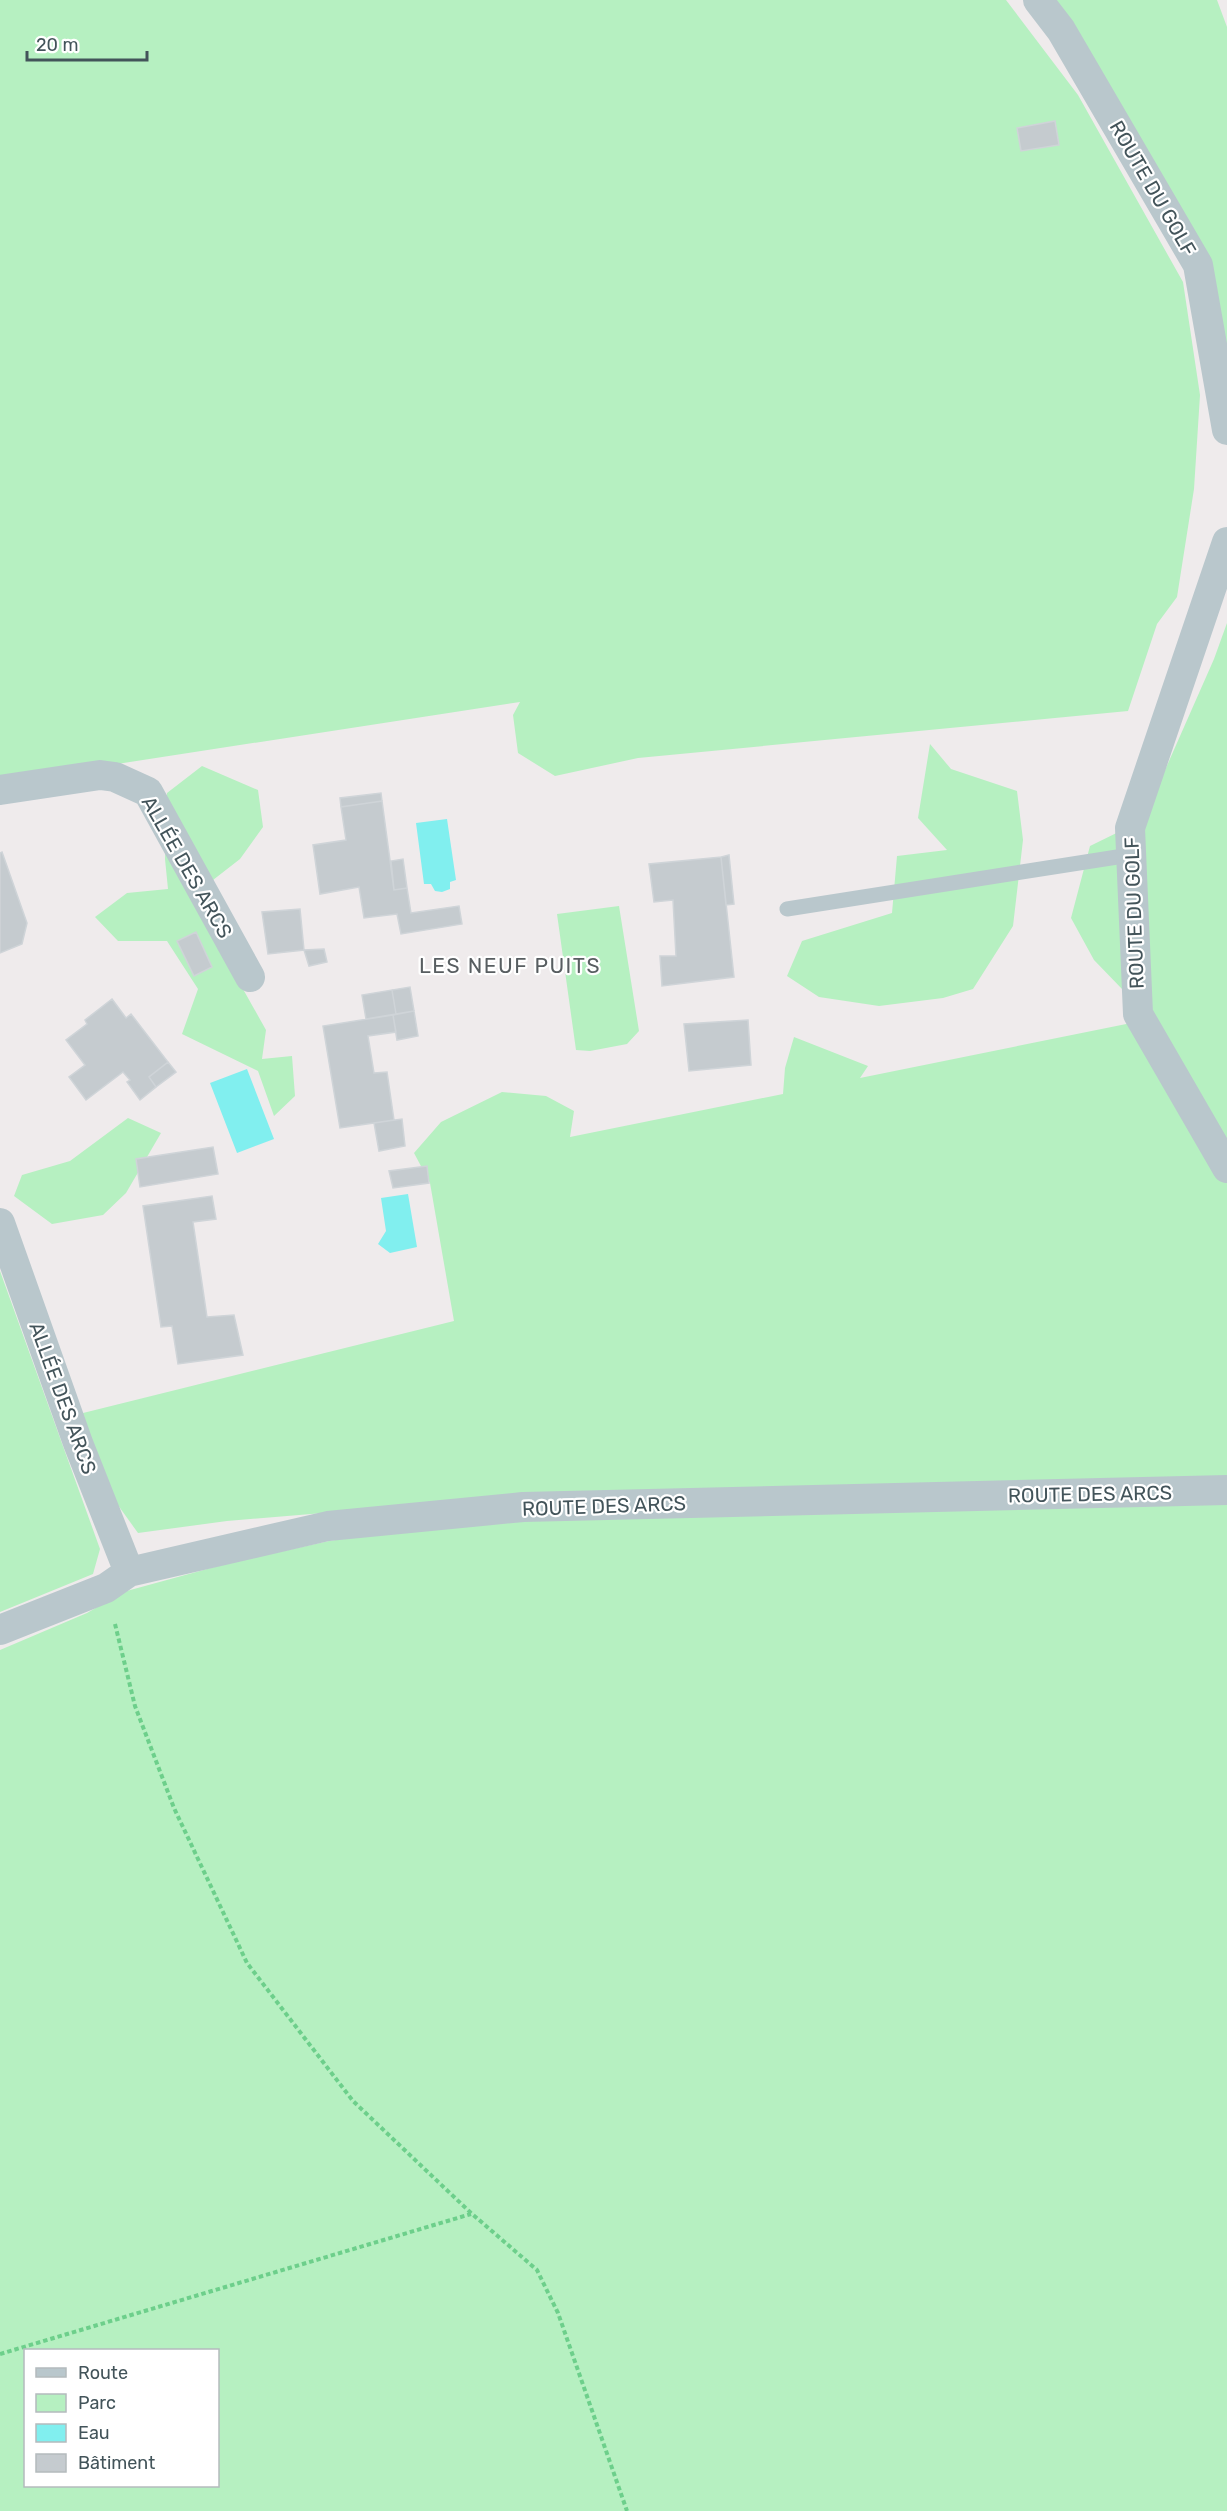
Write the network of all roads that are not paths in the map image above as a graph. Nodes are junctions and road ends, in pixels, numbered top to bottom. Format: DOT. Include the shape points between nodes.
graph roads {
  1 [pos="1038,0"];
  2 [pos="1227,430"];
  3 [pos="1227,542"];
  4 [pos="0,790"];
  5 [pos="1130,855"];
  6 [pos="787,909"];
  7 [pos="250,977"];
  8 [pos="1227,1168"];
  9 [pos="0,1223"];
  10 [pos="1227,1490"];
  11 [pos="117,1580"];
  12 [pos="0,1630"];
  1 -- 2 [label="street, ROUTE DU GOLF" via="1061,30 1198,265"];
  3 -- 5 [label="street, ROUTE DU GOLF" via="1130,828"];
  4 -- 7 [label="street, ALLÉE DES ARCS" via="100,775 115,777 148,792"];
  5 -- 6 [label="lane"];
  5 -- 8 [label="street, ROUTE DU GOLF" via="1138,1014"];
  9 -- 11 [label="street, ALLÉE DES ARCS" via="78,1443"];
  10 -- 11 [label="street, ROUTE DES ARCS" via="523,1507 328,1526"];
  11 -- 12 [label="street, ROUTE DES ARCS"];
}
